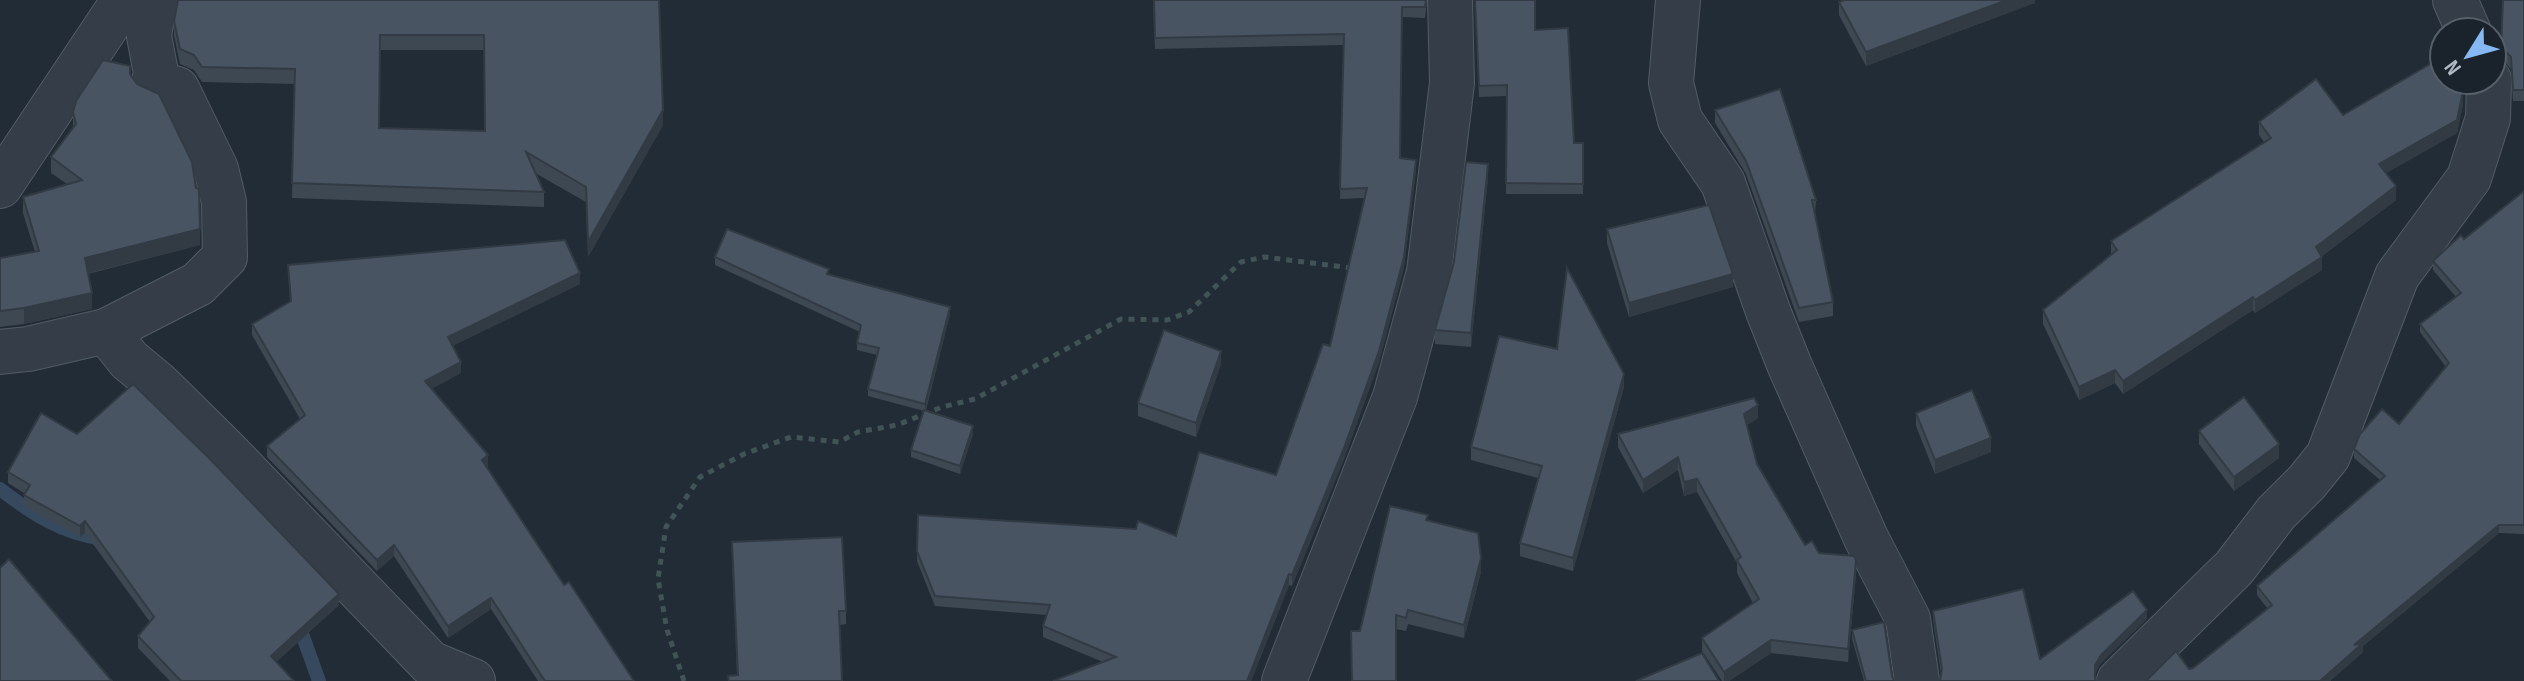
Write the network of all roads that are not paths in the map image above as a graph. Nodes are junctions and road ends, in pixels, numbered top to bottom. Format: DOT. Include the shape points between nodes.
graph roads {
  1 [pos="124,0"];
  2 [pos="155,0"];
  3 [pos="1450,0"];
  4 [pos="1678,0"];
  5 [pos="2489,96"];
  6 [pos="0,186"];
  7 [pos="106,331"];
  8 [pos="0,352"];
  9 [pos="473,681"];
  10 [pos="1284,681"];
  11 [pos="1917,681"];
  12 [pos="2119,681"];
  1 -- 6 [label="street"];
  2 -- 7 [label="street" via="149,36 154,82 177,89 216,169 224,202 225,257 198,284"];
  3 -- 10 [label="street" via="1452,83 1429,272 1395,397"];
  4 -- 11 [label="street" via="1671,83 1680,120 1723,183 1789,364 1908,619"];
  5 -- 12 [label="street" via="2488,118 2469,178 2397,276 2328,456 2234,568"];
  7 -- 8 [label="street"];
  7 -- 9 [label="street" via="430,663"];
}
